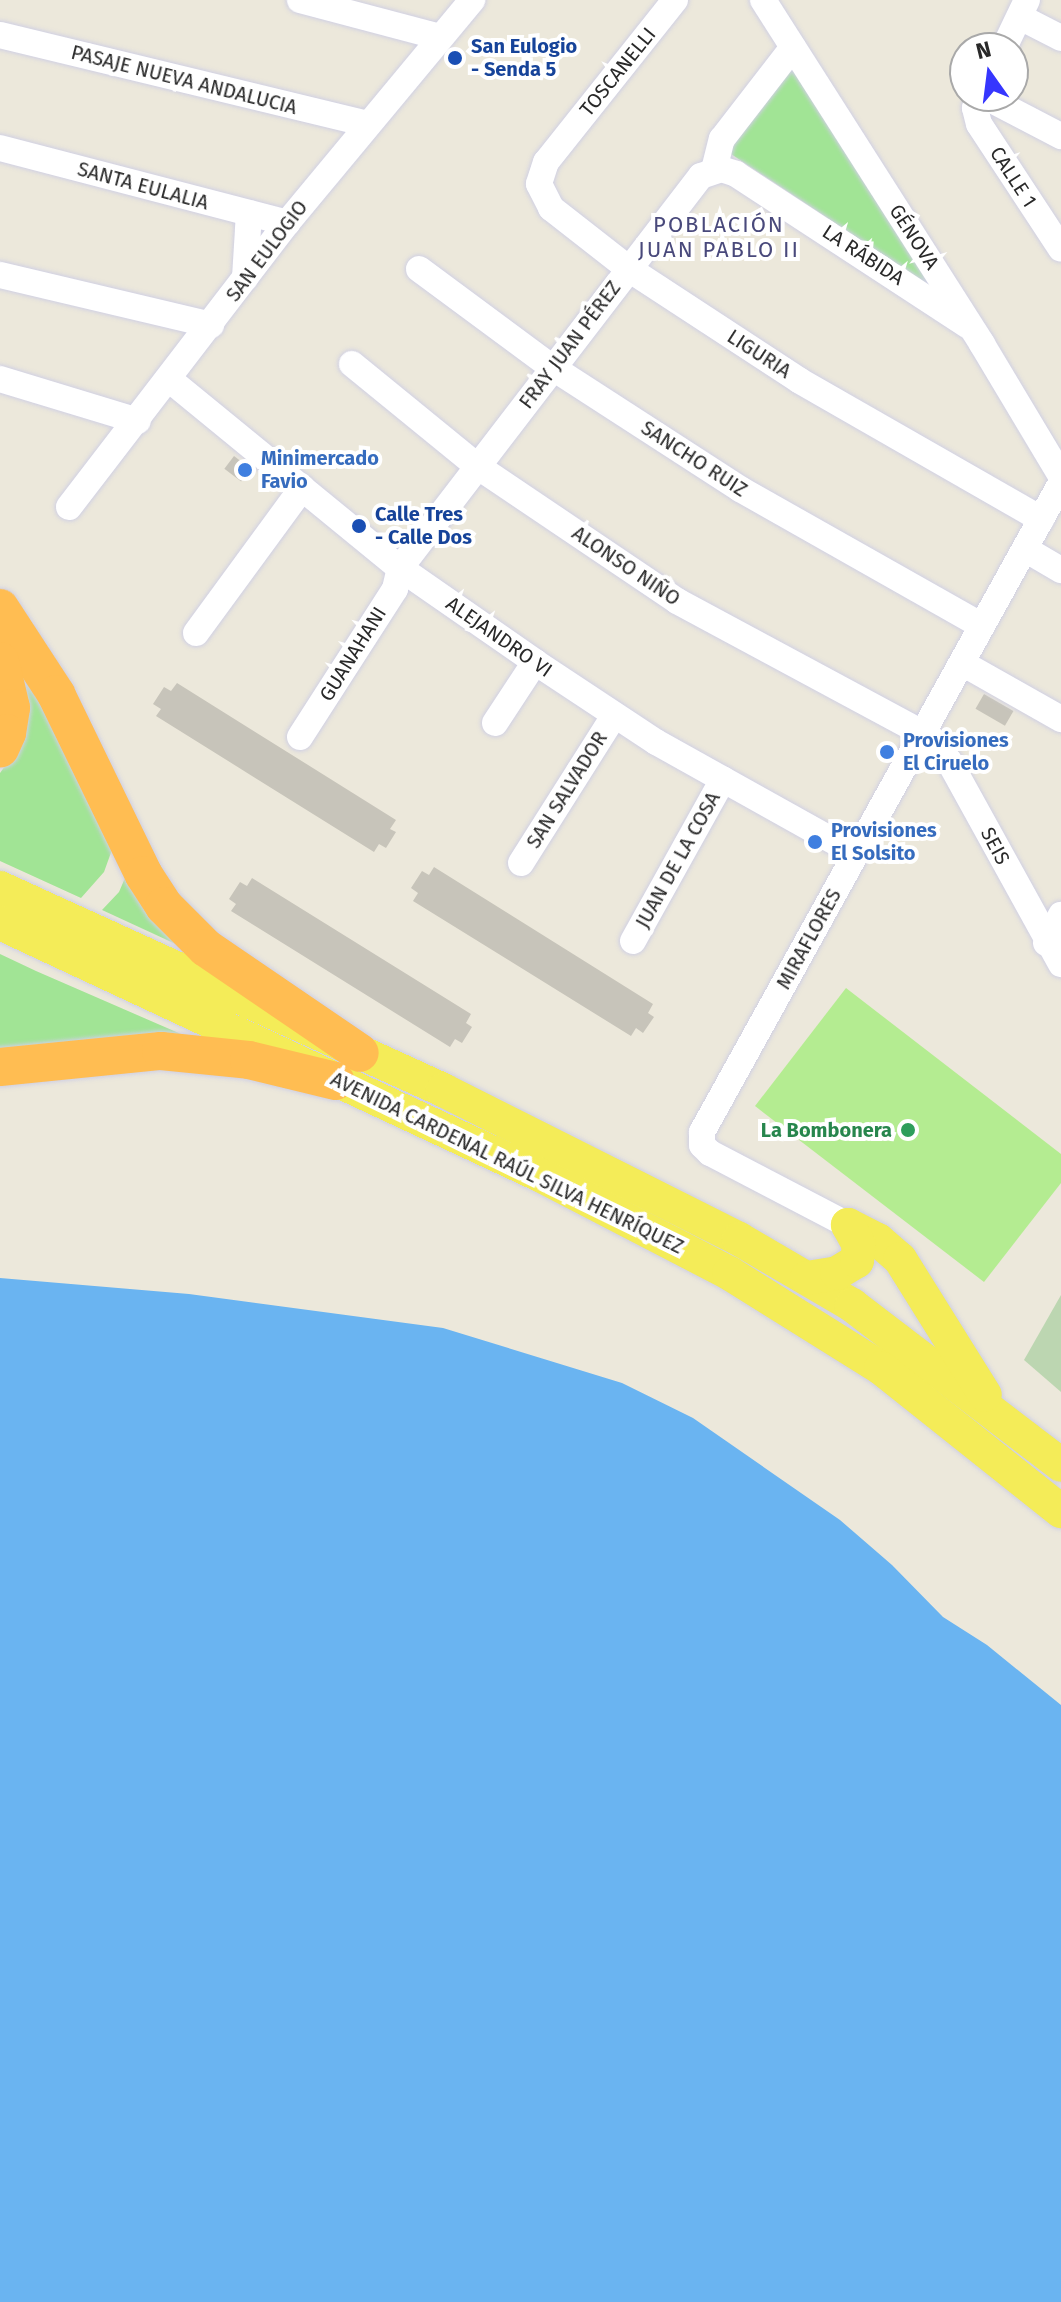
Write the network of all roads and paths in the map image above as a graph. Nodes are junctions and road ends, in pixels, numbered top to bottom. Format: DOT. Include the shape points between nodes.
graph roads {
  1 [pos="300,0"];
  2 [pos="472,0"];
  3 [pos="675,0"];
  4 [pos="763,0"];
  5 [pos="1024,8"];
  6 [pos="1012,32"];
  7 [pos="0,35"];
  8 [pos="440,37"];
  9 [pos="1061,38"];
  10 [pos="793,47"];
  11 [pos="979,112"];
  12 [pos="1010,112"];
  13 [pos="367,124"];
  14 [pos="1061,136"];
  15 [pos="560,144"];
  16 [pos="0,148"];
  17 [pos="714,170"];
  18 [pos="249,213"];
  19 [pos="287,223"];
  20 [pos="1061,249"];
  21 [pos="419,269"];
  22 [pos="629,269"];
  23 [pos="0,275"];
  24 [pos="245,278"];
  25 [pos="211,325"];
  26 [pos="967,325"];
  27 [pos="352,364"];
  28 [pos="553,368"];
  29 [pos="0,379"];
  30 [pos="170,380"];
  31 [pos="138,421"];
  32 [pos="477,466"];
  33 [pos="1061,476"];
  34 [pos="1061,483"];
  35 [pos="302,488"];
  36 [pos="69,507"];
  37 [pos="1041,519"];
  38 [pos="1025,549"];
  39 [pos="400,568"];
  40 [pos="1061,570"];
  41 [pos="0,608"];
  42 [pos="982,626"];
  43 [pos="196,633"];
  44 [pos="0,661"];
  45 [pos="535,662"];
  46 [pos="962,663"];
  47 [pos="614,716"];
  48 [pos="1061,719"];
  49 [pos="495,723"];
  50 [pos="923,732"];
  51 [pos="300,737"];
  52 [pos="0,749"];
  53 [pos="723,779"];
  54 [pos="856,854"];
  55 [pos="521,863"];
  56 [pos="0,888"];
  57 [pos="1061,915"];
  58 [pos="0,923"];
  59 [pos="633,941"];
  60 [pos="1054,953"];
  61 [pos="0,1067"];
  62 [pos="348,1067"];
  63 [pos="848,1225"];
  64 [pos="807,1278"];
  65 [pos="998,1416"];
  66 [pos="1061,1465"];
  67 [pos="1061,1511"];
  1 -- 8 [label="street"];
  2 -- 8 [label="street, SAN EULOGIO"];
  3 -- 15 [label="street, TOSCANELLI"];
  4 -- 10 [label="street, GÉNOVA"];
  5 -- 6 [label="street"];
  5 -- 9 [label="street"];
  7 -- 13 [label="street, PASAJE NUEVA ANDALUCIA"];
  8 -- 13 [label="street, SAN EULOGIO"];
  10 -- 17 [label="street, FRAY JUAN PÉREZ" via="722,139"];
  10 -- 26 [label="street, GÉNOVA"];
  11 -- 20 [label="street, CALLE 1" via="979,124"];
  12 -- 14 [label="street"];
  13 -- 19 [label="street, SAN EULOGIO"];
  15 -- 22 [label="street, LIGURIA" via="540,176 544,197"];
  16 -- 18 [label="street, SANTA EULALIA"];
  17 -- 22 [label="street, FRAY JUAN PÉREZ" via="696,181"];
  17 -- 26 [label="street, LA RÁBIDA" via="736,174"];
  18 -- 19 [label="street, SANTA EULALIA"];
  18 -- 24 [label="street"];
  19 -- 24 [label="street, SAN EULOGIO"];
  21 -- 28 [label="street, SANCHO RUIZ"];
  22 -- 28 [label="street, FRAY JUAN PÉREZ"];
  22 -- 37 [label="street, LIGURIA" via="800,381"];
  23 -- 25 [label="street"];
  24 -- 25 [label="street, SAN EULOGIO"];
  25 -- 30 [label="street, SAN EULOGIO"];
  26 -- 33 [label="street, GÉNOVA"];
  27 -- 32 [label="street, ALONSO NIÑO"];
  28 -- 32 [label="street, FRAY JUAN PÉREZ"];
  28 -- 42 [label="street, SANCHO RUIZ" via="740,489"];
  29 -- 31 [label="street"];
  30 -- 31 [label="street, SAN EULOGIO"];
  30 -- 35 [label="street, ALEJANDRO VI"];
  31 -- 36 [label="street, SAN EULOGIO"];
  32 -- 39 [label="street, FRAY JUAN PÉREZ"];
  32 -- 50 [label="street, ALONSO NIÑO" via="677,601"];
  34 -- 37 [label="street, MIRAFLORES"];
  35 -- 39 [label="street, ALEJANDRO VI"];
  35 -- 43 [label="street"];
  37 -- 38 [label="street, MIRAFLORES"];
  38 -- 40 [label="street"];
  38 -- 42 [label="street, MIRAFLORES"];
  39 -- 45 [label="street, ALEJANDRO VI"];
  39 -- 51 [label="street, GUANAHANI" via="395,589"];
  41 -- 62 [label="highway" via="68,716 164,906"];
  42 -- 46 [label="street, MIRAFLORES"];
  44 -- 52 [label="highway" via="11,708"];
  45 -- 47 [label="street, ALEJANDRO VI"];
  45 -- 49 [label="street"];
  46 -- 48 [label="street"];
  46 -- 50 [label="street, MIRAFLORES"];
  47 -- 53 [label="street, ALEJANDRO VI"];
  47 -- 55 [label="street, SAN SALVADOR"];
  50 -- 54 [label="street, MIRAFLORES"];
  50 -- 60 [label="street, SEIS" via="949,761"];
  53 -- 54 [label="street, ALEJANDRO VI"];
  53 -- 59 [label="street, JUAN DE LA COSA"];
  54 -- 63 [label="street, MIRAFLORES" via="702,1132 702,1145 710,1153"];
  56 -- 62 [label="main road, AVENIDA CARDENAL RAÚL SILVA HENRÍQUEZ"];
  57 -- 60 [label="street"];
  58 -- 62 [label="main road, AVENIDA CARDENAL RAÚL SILVA HENRÍQUEZ"];
  61 -- 62 [label="highway" via="183,1051"];
  62 -- 64 [label="main road, AVENIDA CARDENAL RAÚL SILVA HENRÍQUEZ" via="597,1165"];
  62 -- 67 [label="main road, AVENIDA CARDENAL RAÚL SILVA HENRÍQUEZ" via="751,1286 907,1387"];
  63 -- 64 [label="main road" via="859,1245 857,1261 837,1273"];
  63 -- 65 [label="main road" via="900,1259"];
  64 -- 65 [label="main road, AVENIDA CARDENAL RAÚL SILVA HENRÍQUEZ" via="865,1314"];
  65 -- 66 [label="main road, AVENIDA CARDENAL RAÚL SILVA HENRÍQUEZ"];
}
